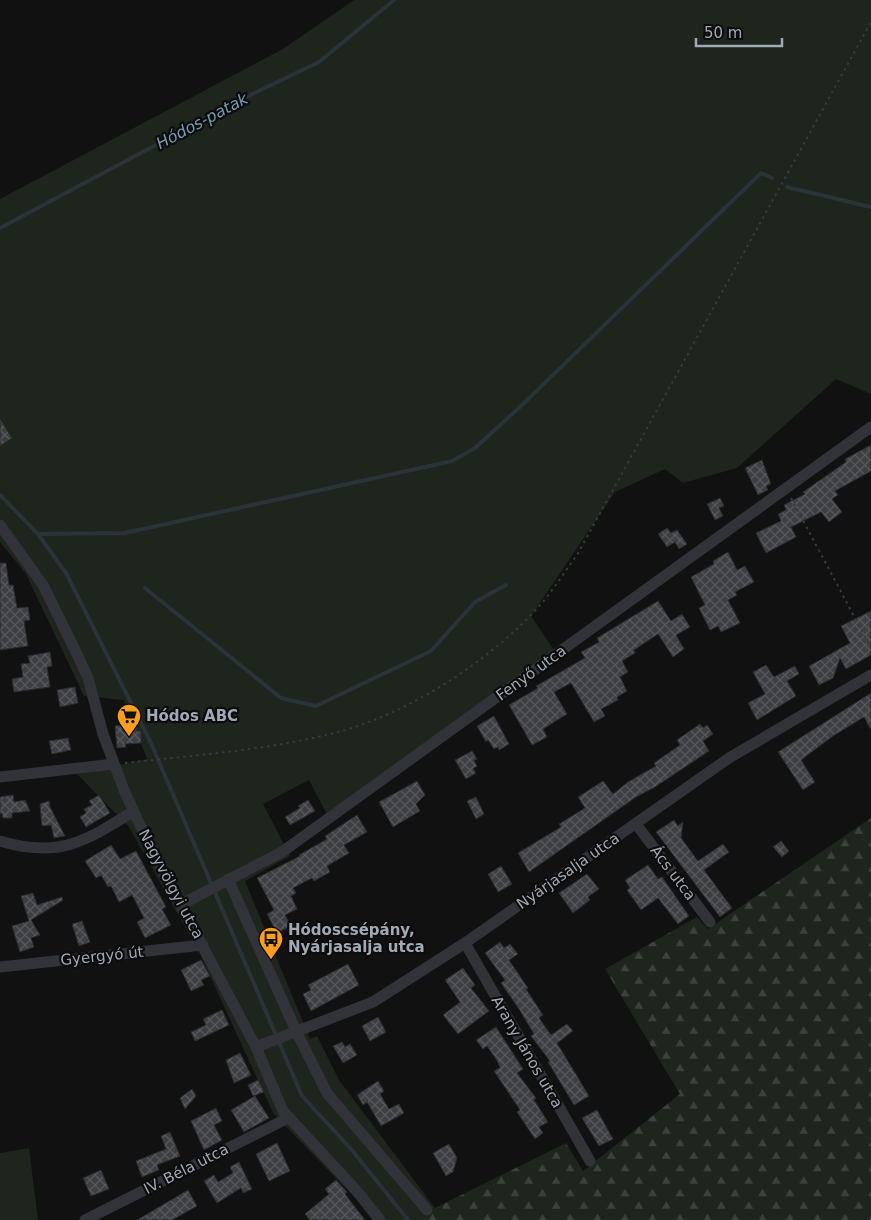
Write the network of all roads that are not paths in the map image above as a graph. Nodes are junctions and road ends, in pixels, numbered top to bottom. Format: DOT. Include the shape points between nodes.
graph roads {
  1 [pos="871,427"];
  2 [pos="0,525"];
  3 [pos="871,675"];
  4 [pos="114,764"];
  5 [pos="0,778"];
  6 [pos="134,812"];
  7 [pos="636,824"];
  8 [pos="0,841"];
  9 [pos="228,879"];
  10 [pos="182,904"];
  11 [pos="710,922"];
  12 [pos="465,943"];
  13 [pos="203,945"];
  14 [pos="0,967"];
  15 [pos="296,1031"];
  16 [pos="256,1047"];
  17 [pos="288,1118"];
  18 [pos="590,1161"];
  19 [pos="427,1210"];
  20 [pos="85,1220"];
  21 [pos="380,1220"];
  1 -- 9 [label="street, Fenyő utca" via="282,852"];
  2 -- 4 [label="street, Nagyvölgyi utca" via="43,585 77,654 88,678"];
  3 -- 7 [label="street, Nyárjasalja utca" via="729,758"];
  4 -- 5 [label="street"];
  4 -- 6 [label="street, Nagyvölgyi utca"];
  6 -- 8 [label="street" via="91,838 64,846 50,849"];
  6 -- 10 [label="street, Nagyvölgyi utca"];
  7 -- 11 [label="street, Ács utca"];
  7 -- 12 [label="street, Nyárjasalja utca"];
  9 -- 10 [label="street, Fenyő utca"];
  9 -- 15 [label="street"];
  10 -- 13 [label="street, Nagyvölgyi utca"];
  12 -- 15 [label="street, Nyárjasalja utca" via="374,1002"];
  12 -- 18 [label="street, Arany János utca"];
  13 -- 14 [label="street, Gyergyó út"];
  13 -- 16 [label="street, Nagyvölgyi utca"];
  15 -- 16 [label="street, Nyárjasalja utca"];
  15 -- 19 [label="street" via="327,1094"];
  16 -- 17 [label="street, Nagyvölgyi utca"];
  17 -- 20 [label="street, IV. Béla utca"];
  17 -- 21 [label="street, Nagyvölgyi utca"];
}
